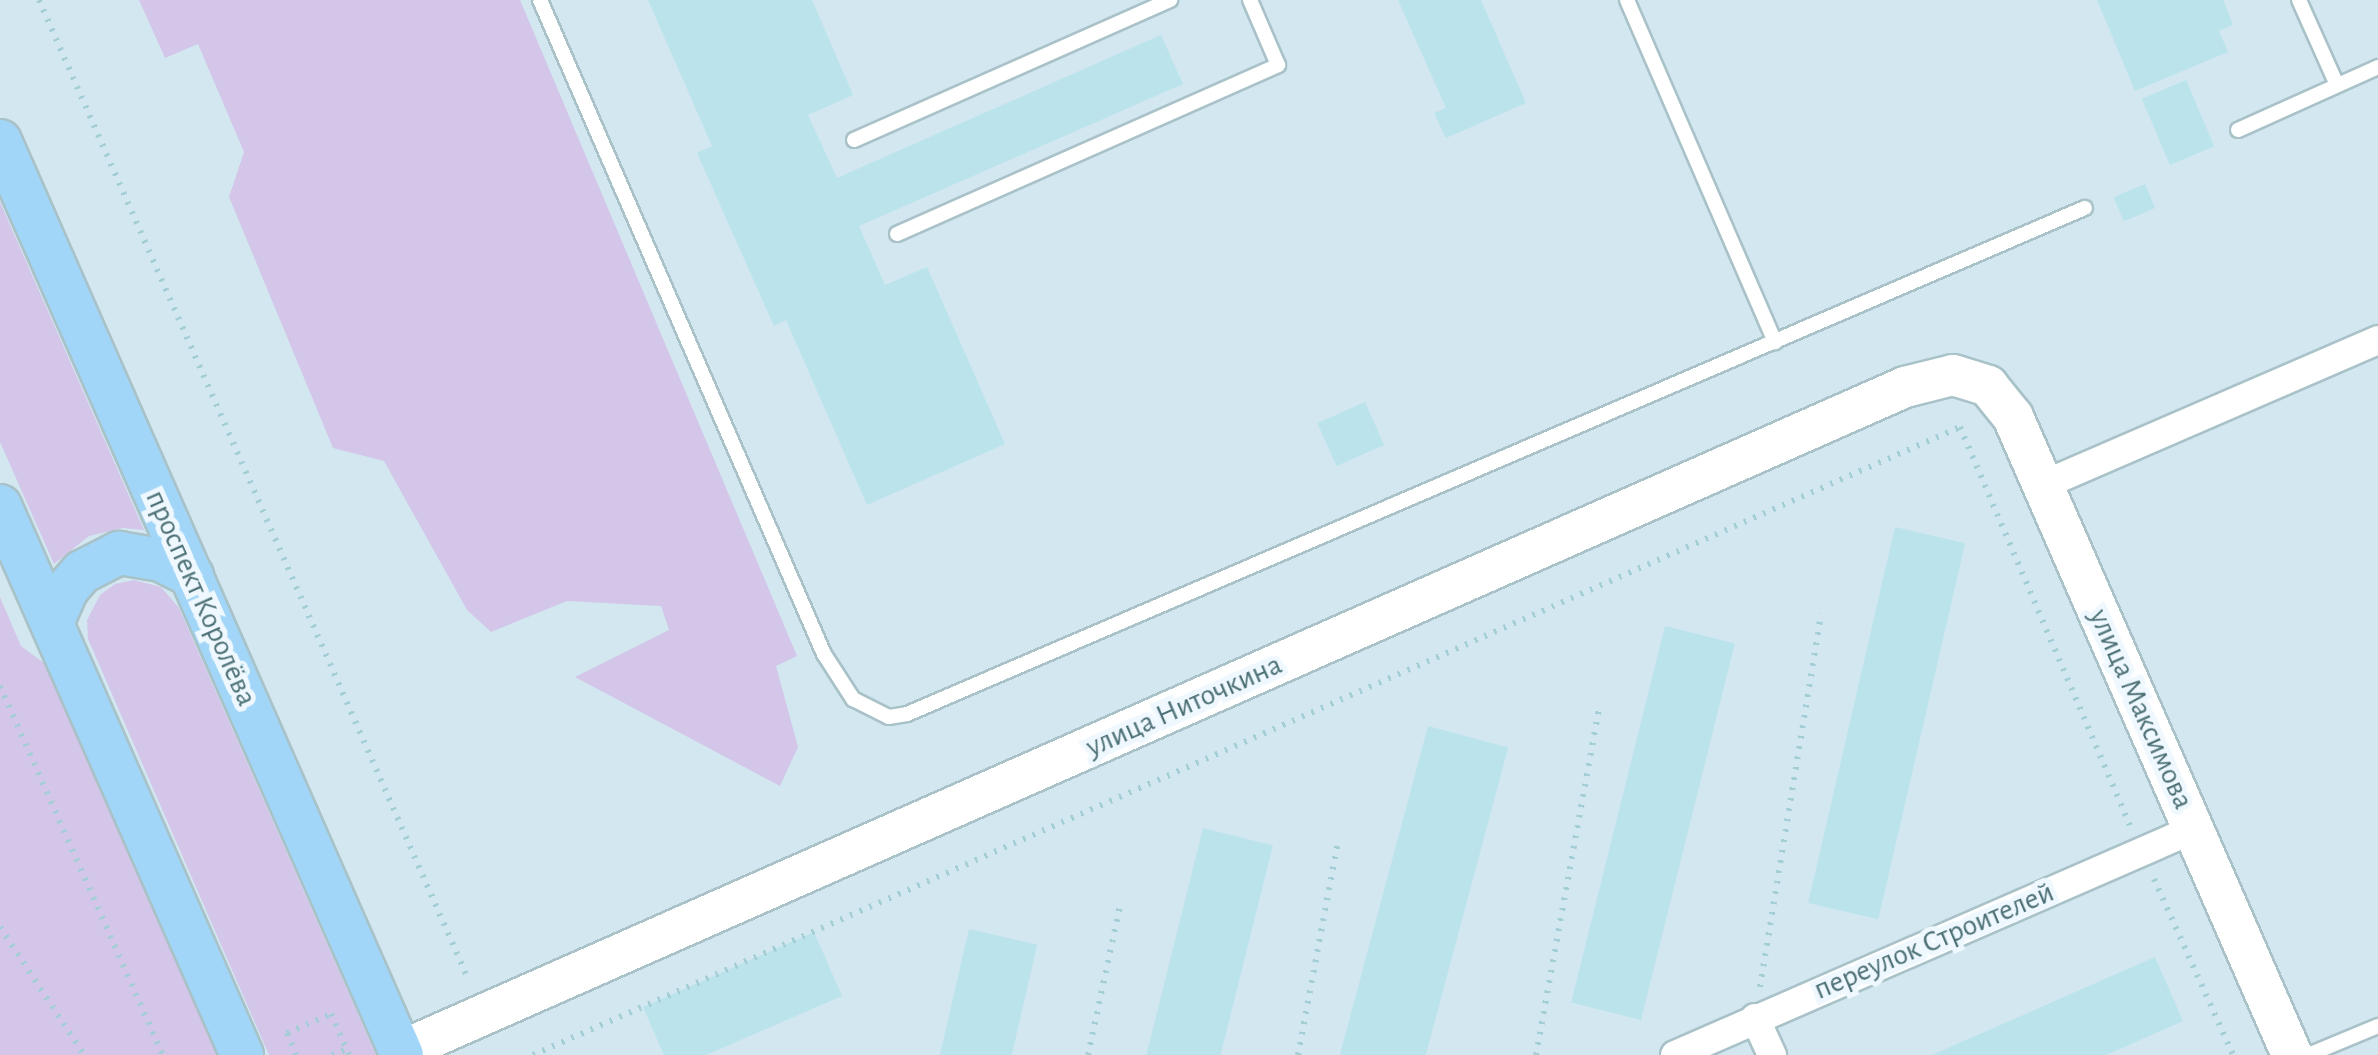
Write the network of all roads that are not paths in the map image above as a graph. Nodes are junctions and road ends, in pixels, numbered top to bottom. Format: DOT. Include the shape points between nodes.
graph roads {
  1 [pos="540,0"];
  2 [pos="1170,0"];
  3 [pos="1250,0"];
  4 [pos="1627,0"];
  5 [pos="2299,0"];
  6 [pos="2378,67"];
  7 [pos="2337,85"];
  8 [pos="2238,130"];
  9 [pos="854,140"];
  10 [pos="0,141"];
  11 [pos="2085,208"];
  12 [pos="897,234"];
  13 [pos="2378,340"];
  14 [pos="1775,342"];
  15 [pos="1971,377"];
  16 [pos="2042,485"];
  17 [pos="0,506"];
  18 [pos="192,576"];
  19 [pos="52,623"];
  20 [pos="2194,829"];
  21 [pos="1755,1018"];
  22 [pos="2378,1026"];
  23 [pos="402,1053"];
  24 [pos="242,1055"];
  25 [pos="1676,1055"];
  26 [pos="1772,1055"];
  27 [pos="2292,1055"];
  28 [pos="2308,1055"];
  1 -- 14 [label="lane" via="824,654 853,699 889,717"];
  2 -- 9 [label="lane"];
  3 -- 12 [label="lane" via="1278,66"];
  4 -- 14 [label="lane"];
  5 -- 7 [label="lane"];
  6 -- 7 [label="lane"];
  7 -- 8 [label="lane"];
  10 -- 18 [label="main road, проспект Королёва"];
  11 -- 14 [label="lane"];
  13 -- 16 [label="street"];
  15 -- 16 [label="street, улица Максимова" via="1999,395"];
  15 -- 23 [label="street, улица Ниточкина" via="1905,387"];
  16 -- 20 [label="street, улица Максимова"];
  17 -- 19 [label="main road"];
  18 -- 19 [label="main road" via="161,560 119,553 82,572"];
  18 -- 23 [label="main road, проспект Королёва"];
  19 -- 24 [label="main road"];
  20 -- 21 [label="street, переулок Строителей"];
  20 -- 27 [label="street, улица Максимова"];
  21 -- 25 [label="street, переулок Строителей"];
  21 -- 26 [label="street"];
  22 -- 28 [label="lane"];
}
